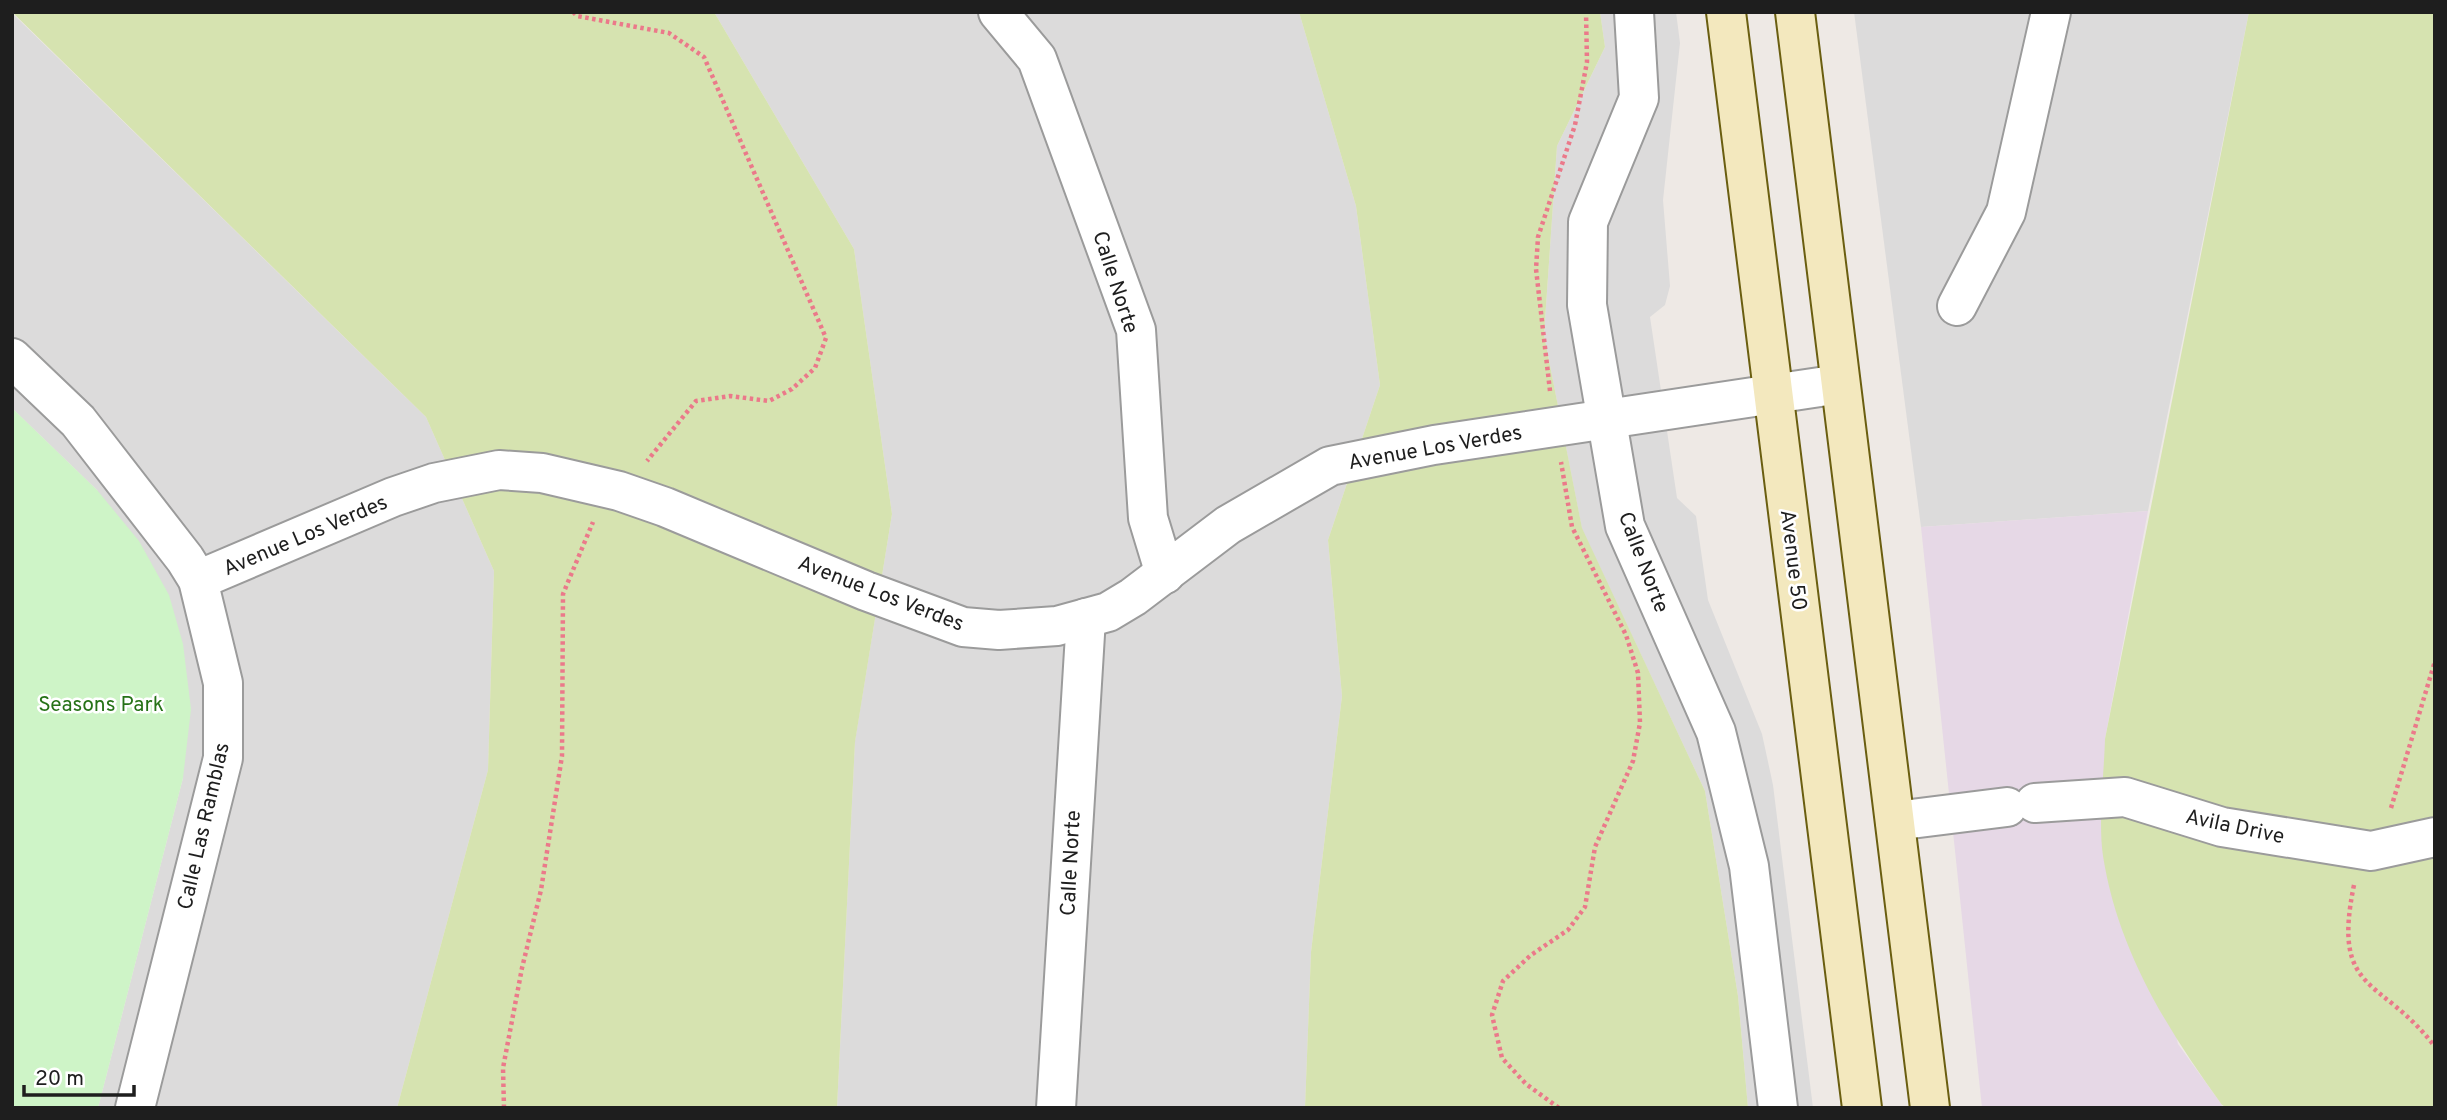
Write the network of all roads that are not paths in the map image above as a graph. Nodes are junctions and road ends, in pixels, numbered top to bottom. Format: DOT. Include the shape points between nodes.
graph roads {
  1 [pos="998,12"];
  2 [pos="1634,12"];
  3 [pos="1726,12"];
  4 [pos="1795,12"];
  5 [pos="2051,12"];
  6 [pos="1958,306"];
  7 [pos="12,358"];
  8 [pos="1840,384"];
  9 [pos="1774,394"];
  10 [pos="1607,421"];
  11 [pos="1165,574"];
  12 [pos="198,580"];
  13 [pos="1086,618"];
  14 [pos="1895,821"];
  15 [pos="2435,836"];
  16 [pos="135,1108"];
  17 [pos="1056,1108"];
  18 [pos="1778,1108"];
  19 [pos="1862,1108"];
  20 [pos="1930,1108"];
  1 -- 11 [label="street, Calle Norte" via="1037,59 1136,330 1148,518"];
  2 -- 10 [label="street, Calle Norte" via="1639,98 1588,222 1587,305"];
  3 -- 9 [label="main road, Avenue 50"];
  4 -- 8 [label="main road"];
  5 -- 6 [label="street" via="2006,212"];
  7 -- 12 [label="street, Calle Las Ramblas" via="78,421 160,523"];
  8 -- 9 [label="street, Avenue Los Verdes"];
  8 -- 14 [label="main road"];
  9 -- 10 [label="street, Avenue Los Verdes"];
  9 -- 19 [label="main road, Avenue 50"];
  10 -- 11 [label="street, Avenue Los Verdes" via="1434,444 1330,466 1228,525"];
  10 -- 18 [label="street, Calle Norte" via="1625,526 1716,732 1726,772 1749,866"];
  11 -- 13 [label="street, Avenue Los Verdes" via="1108,612"];
  12 -- 13 [label="street, Avenue Los Verdes" via="393,496 499,470 542,473 630,495 963,627 1045,627"];
  12 -- 16 [label="street, Calle Las Ramblas" via="223,683 223,758"];
  13 -- 17 [label="street, Calle Norte"];
  14 -- 15 [label="street, Avila Drive" via="2125,797 2222,827 2371,851"];
  14 -- 20 [label="main road"];
}
